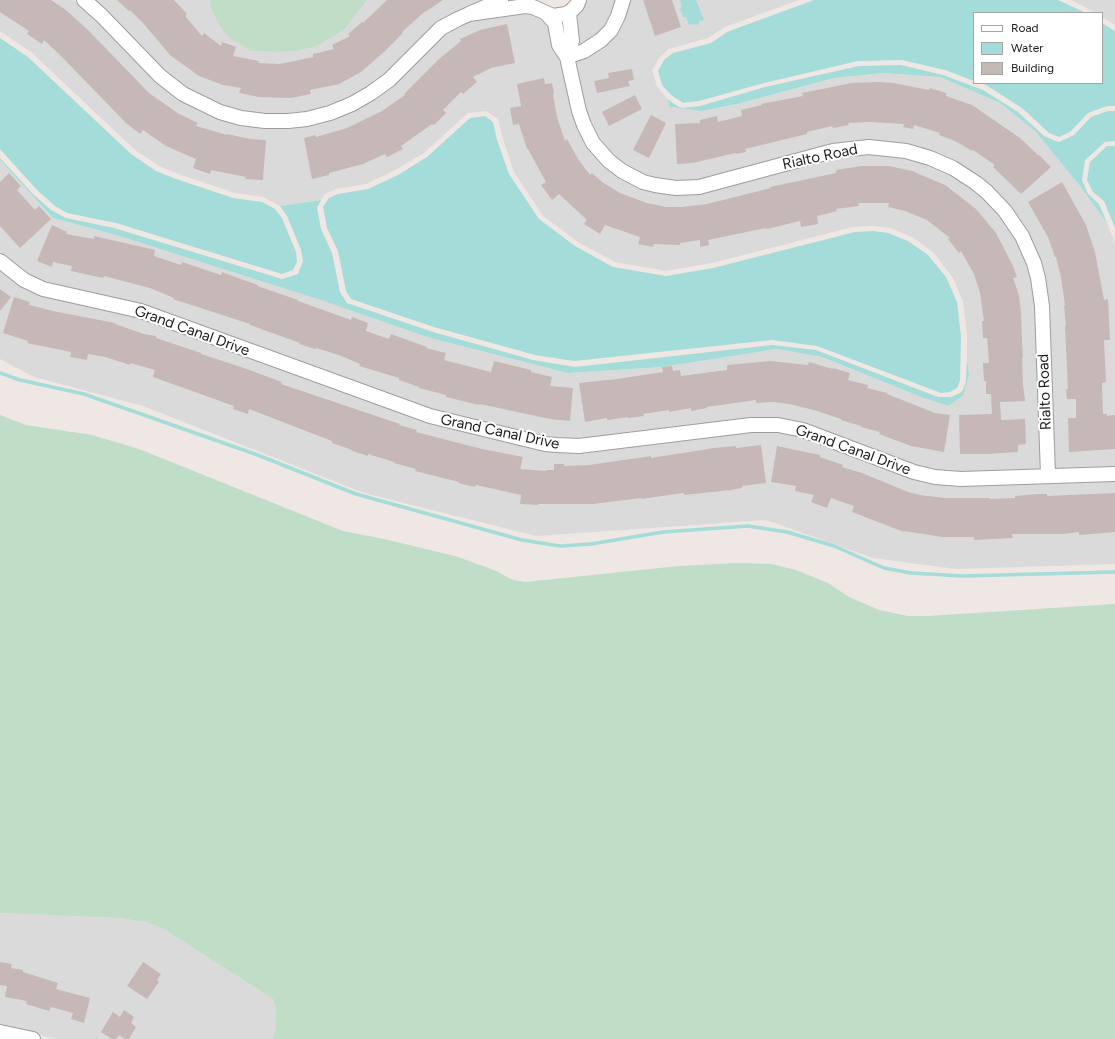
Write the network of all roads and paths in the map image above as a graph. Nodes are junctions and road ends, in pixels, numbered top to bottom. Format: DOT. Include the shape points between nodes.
graph roads {
  1 [pos="84,0"];
  2 [pos="502,0"];
  3 [pos="623,0"];
  4 [pos="576,4"];
  5 [pos="541,8"];
  6 [pos="469,14"];
  7 [pos="567,57"];
  8 [pos="0,261"];
  9 [pos="1115,474"];
  10 [pos="1048,475"];
  11 [pos="0,1032"];
  12 [pos="33,1039"];
  1 -- 6 [label="street" via="160,76 183,94 220,112 265,121 307,119 352,104 389,80 441,28"];
  2 -- 6 [label="street"];
  3 -- 7 [label="street" via="611,30 584,51"];
  4 -- 5 [label="street" via="559,16"];
  4 -- 7 [label="street, Rialto Road" via="572,42"];
  5 -- 6 [label="street" via="525,6"];
  5 -- 7 [label="street, Rialto Road" via="555,23 559,45"];
  7 -- 10 [label="street, Rialto Road" via="581,118 593,143 622,171 644,182 676,188 699,187 833,151 869,147 906,151 930,158 953,168 987,192 1005,211 1022,236 1038,278 1042,306"];
  8 -- 10 [label="street, Grand Canal Drive" via="24,280 43,289 141,311 430,416 533,441 579,446 752,425 778,425 803,430 914,472 935,477 961,479"];
  9 -- 10 [label="street, Grand Canal Drive"];
  11 -- 12 [label="street"];
}
